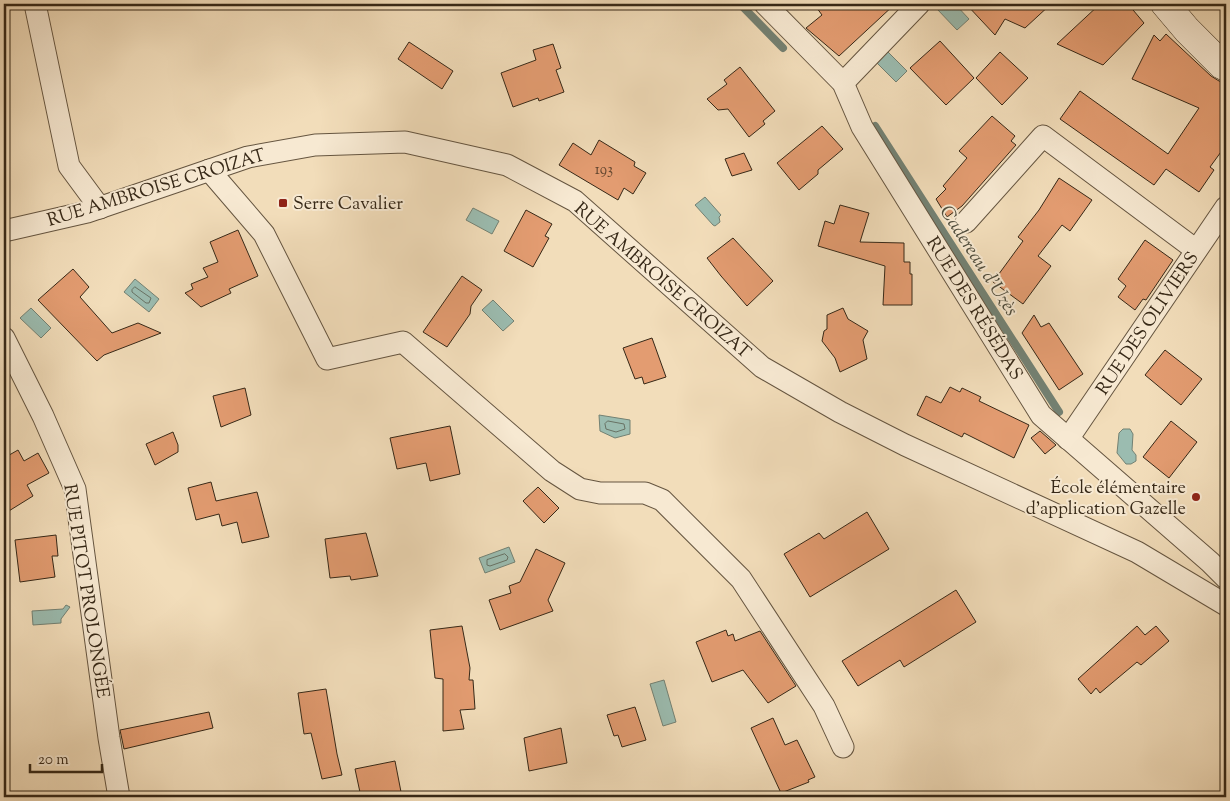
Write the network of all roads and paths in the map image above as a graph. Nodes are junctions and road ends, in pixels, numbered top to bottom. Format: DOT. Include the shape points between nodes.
graph roads {
  1 [pos="35,4"];
  2 [pos="764,4"];
  3 [pos="919,4"];
  4 [pos="1165,4"];
  5 [pos="1226,67"];
  6 [pos="843,82"];
  7 [pos="209,170"];
  8 [pos="1226,207"];
  9 [pos="100,208"];
  10 [pos="966,222"];
  11 [pos="4,231"];
  12 [pos="1196,250"];
  13 [pos="4,338"];
  14 [pos="1068,439"];
  15 [pos="1226,578"];
  16 [pos="1226,605"];
  17 [pos="843,747"];
  18 [pos="120,797"];
  1 -- 9 [label="street" via="69,166"];
  2 -- 6 [label="street, RUE DES RÉSÉDAS"];
  3 -- 6 [label="street"];
  4 -- 5 [label="main road"];
  6 -- 14 [label="street, RUE DES RÉSÉDAS" via="862,128 1041,415"];
  7 -- 9 [label="street, RUE AMBROISE CROIZAT"];
  7 -- 16 [label="street, RUE AMBROISE CROIZAT" via="248,156 315,144 405,142 506,165 575,202 762,367 905,445 1137,552"];
  7 -- 17 [label="street" via="264,234 327,360 403,342 552,471 580,489 600,493 645,493 662,500 741,579 824,706"];
  8 -- 12 [label="street, RUE DES OLIVIERS"];
  9 -- 11 [label="street, RUE AMBROISE CROIZAT"];
  10 -- 12 [label="street" via="1042,136"];
  12 -- 14 [label="street, RUE DES OLIVIERS"];
  13 -- 18 [label="street, RUE PITOT PROLONGÉE" via="75,489"];
  14 -- 15 [label="street, RUE DES RÉSÉDAS"];
}
